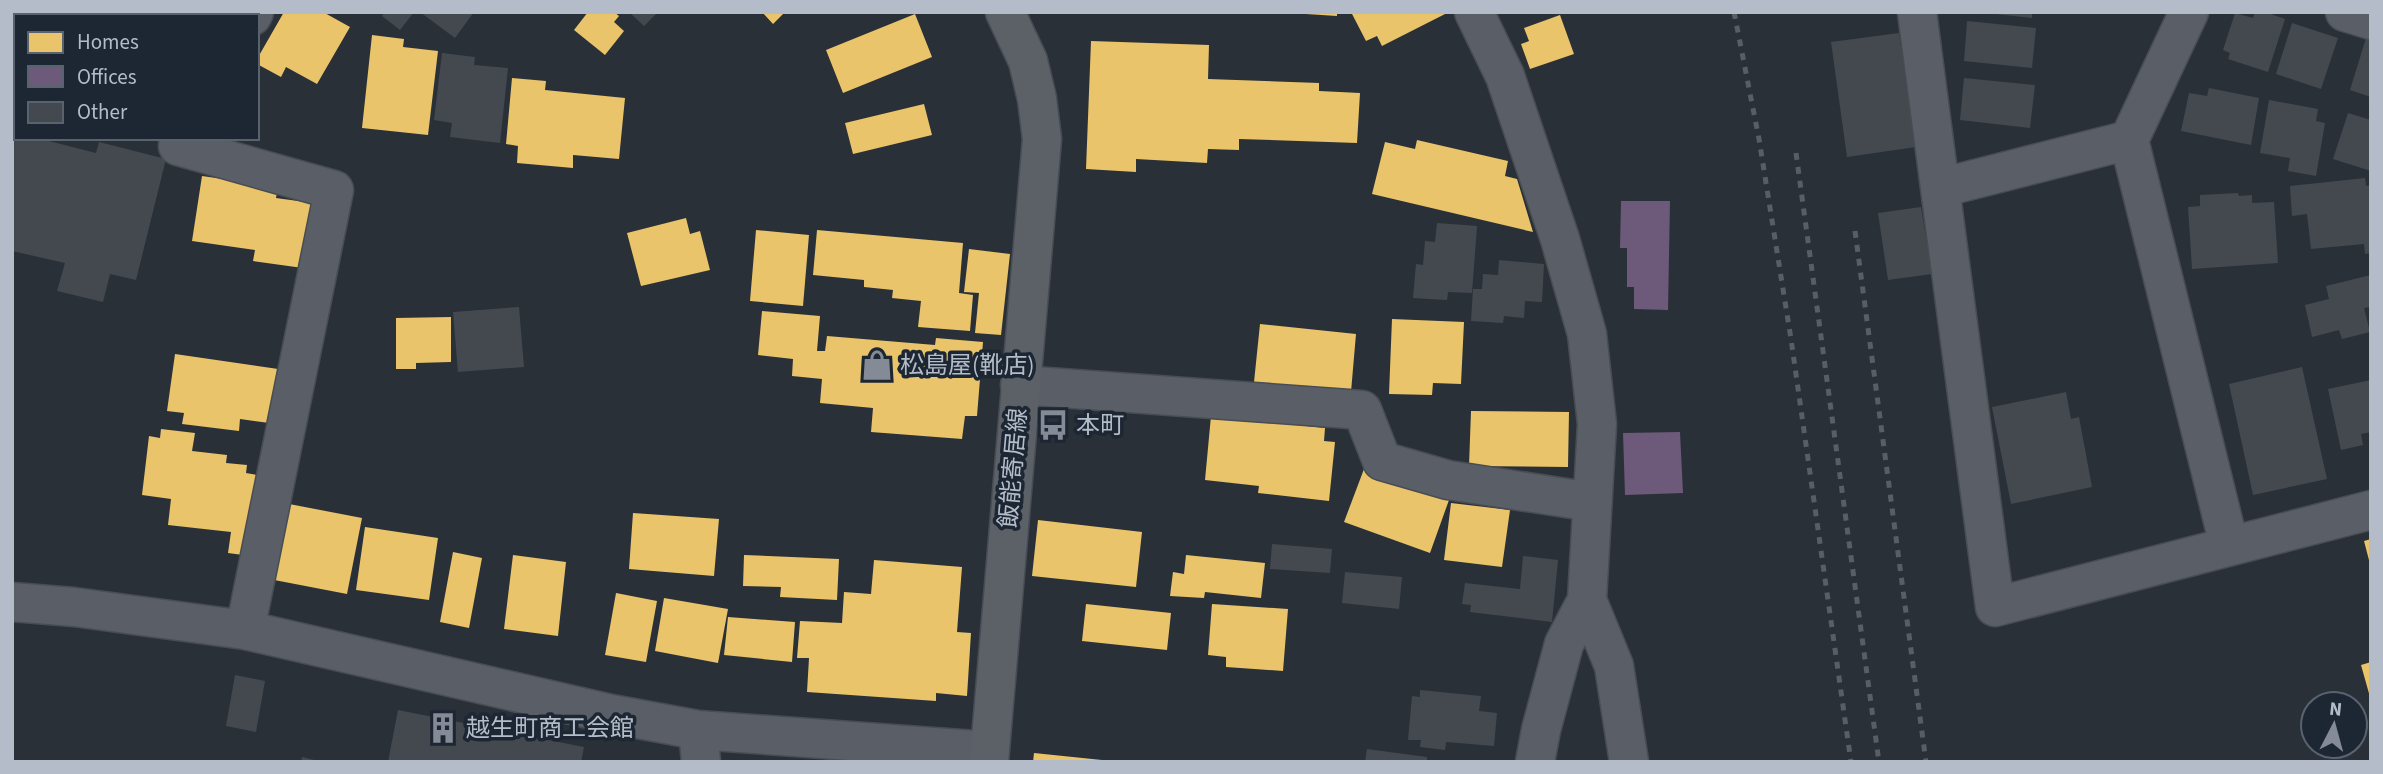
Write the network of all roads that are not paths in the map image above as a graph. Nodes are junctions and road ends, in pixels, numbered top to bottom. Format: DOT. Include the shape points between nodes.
graph roads {
  1 [pos="1005,12"];
  2 [pos="1474,12"];
  3 [pos="1917,12"];
  4 [pos="2189,12"];
  5 [pos="2345,12"];
  6 [pos="2371,20"];
  7 [pos="181,140"];
  8 [pos="2129,140"];
  9 [pos="1940,188"];
  10 [pos="1020,385"];
  11 [pos="1592,502"];
  12 [pos="2371,510"];
  13 [pos="2229,545"];
  14 [pos="1587,600"];
  15 [pos="12,602"];
  16 [pos="245,630"];
  17 [pos="700,746"];
  18 [pos="989,757"];
  19 [pos="1535,762"];
  20 [pos="1629,762"];
  1 -- 10 [label="main road, 飯能寄居線" via="1028,61 1038,99 1041,139"];
  2 -- 11 [label="street" via="1505,76 1587,334 1597,424"];
  3 -- 9 [label="street"];
  4 -- 8 [label="street"];
  5 -- 6 [label="street"];
  7 -- 16 [label="street" via="178,146 334,190"];
  8 -- 9 [label="street"];
  8 -- 13 [label="street"];
  9 -- 13 [label="street" via="1995,607"];
  10 -- 11 [label="street" via="1362,410 1382,461 1448,480"];
  10 -- 18 [label="main road, 飯能寄居線"];
  11 -- 14 [label="street"];
  12 -- 13 [label="street"];
  14 -- 19 [label="street" via="1564,644"];
  14 -- 20 [label="street" via="1614,666"];
  15 -- 16 [label="street"];
  16 -- 17 [label="street" via="611,714"];
  17 -- 18 [label="street"];
}
